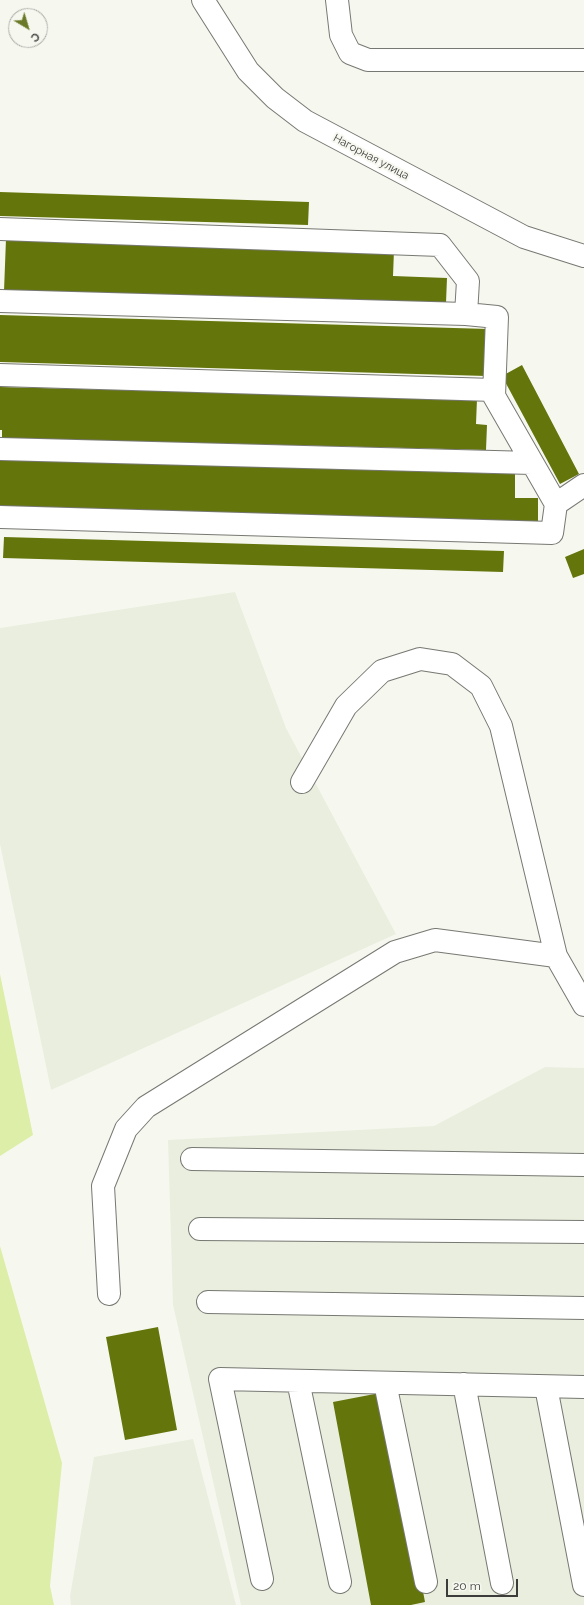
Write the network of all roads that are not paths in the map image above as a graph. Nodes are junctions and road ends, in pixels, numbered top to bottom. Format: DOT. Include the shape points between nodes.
graph roads {
  1 [pos="203,0"];
  2 [pos="337,0"];
  3 [pos="584,60"];
  4 [pos="0,230"];
  5 [pos="584,256"];
  6 [pos="0,301"];
  7 [pos="466,314"];
  8 [pos="0,375"];
  9 [pos="494,390"];
  10 [pos="0,449"];
  11 [pos="532,463"];
  12 [pos="584,485"];
  13 [pos="556,504"];
  14 [pos="0,518"];
  15 [pos="302,782"];
  16 [pos="556,956"];
  17 [pos="584,1005"];
  18 [pos="192,1159"];
  19 [pos="584,1165"];
  20 [pos="200,1229"];
  21 [pos="584,1232"];
  22 [pos="109,1294"];
  23 [pos="208,1302"];
  24 [pos="584,1308"];
  25 [pos="298,1381"];
  26 [pos="385,1383"];
  27 [pos="464,1384"];
  28 [pos="546,1387"];
  29 [pos="584,1387"];
  30 [pos="262,1579"];
  31 [pos="340,1582"];
  32 [pos="426,1582"];
  33 [pos="502,1583"];
  34 [pos="584,1585"];
  1 -- 5 [label="street, Нагорная улица" via="248,71 275,98 305,121 524,237"];
  2 -- 3 [label="street" via="341,35 350,53 368,60"];
  4 -- 7 [label="street" via="440,245 468,281"];
  6 -- 7 [label="street"];
  7 -- 9 [label="street" via="497,317"];
  8 -- 9 [label="street"];
  9 -- 11 [label="street" via="494,396"];
  10 -- 11 [label="street"];
  11 -- 13 [label="street"];
  12 -- 13 [label="street"];
  13 -- 14 [label="street" via="552,533"];
  15 -- 16 [label="street" via="346,706 382,672 420,659 452,664 481,686 501,726"];
  16 -- 17 [label="street"];
  16 -- 22 [label="street" via="435,940 395,952 146,1108 126,1129 103,1186"];
  18 -- 19 [label="street"];
  20 -- 21 [label="street"];
  23 -- 24 [label="street"];
  25 -- 26 [label="street"];
  25 -- 30 [label="street" via="220,1379"];
  25 -- 31 [label="street"];
  26 -- 27 [label="street"];
  26 -- 32 [label="street"];
  27 -- 28 [label="street"];
  27 -- 33 [label="street"];
  28 -- 29 [label="street"];
  28 -- 34 [label="street"];
}
